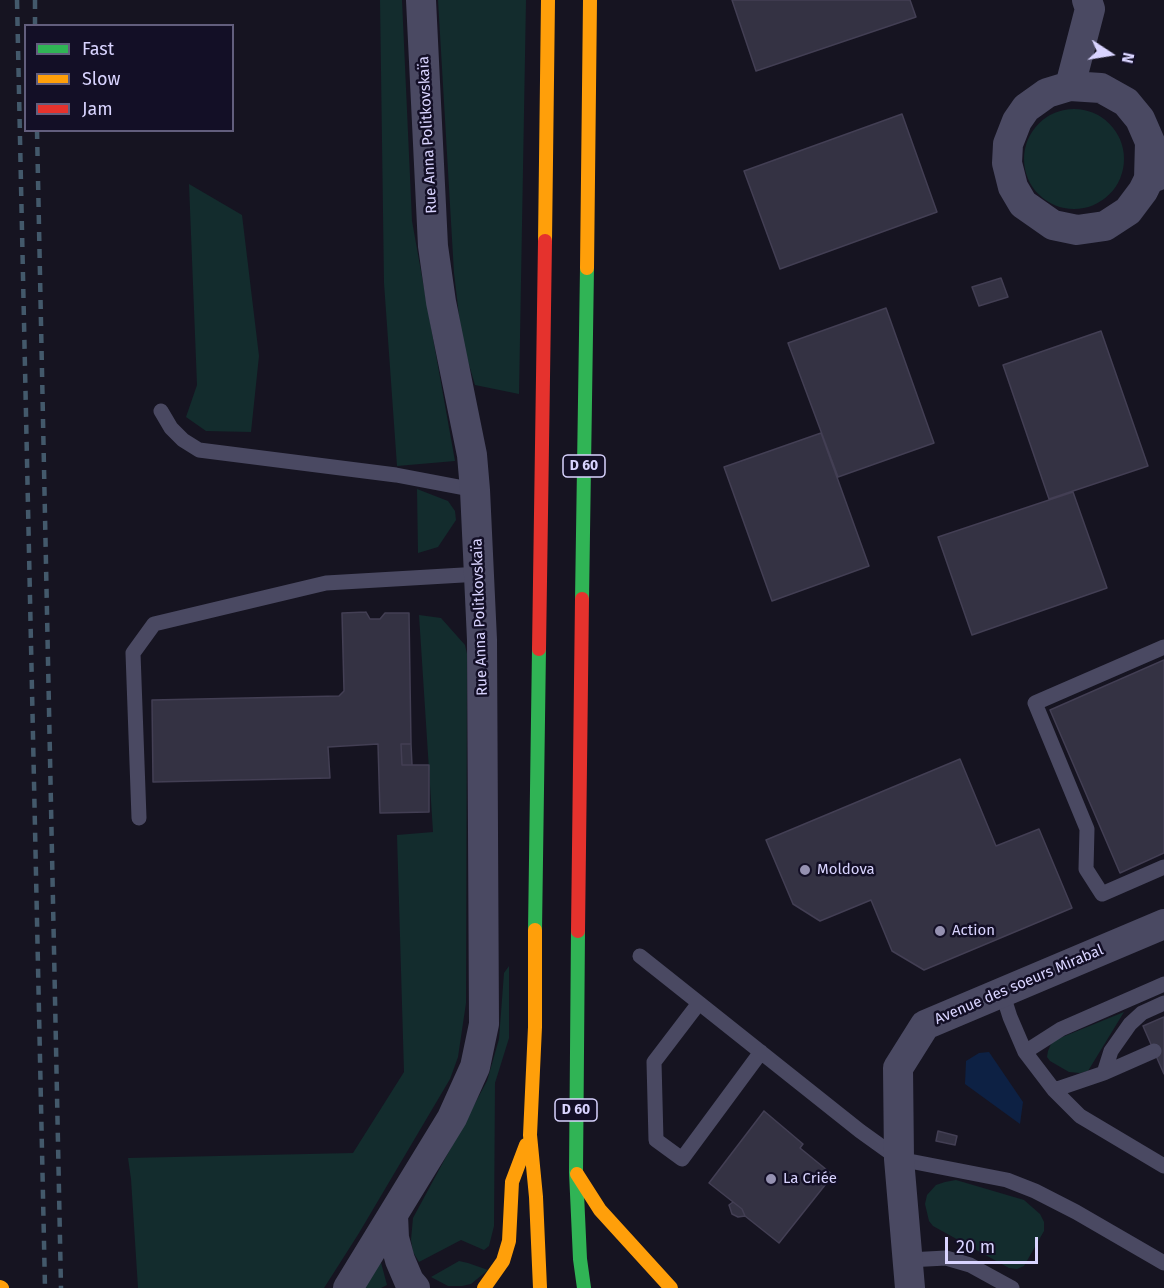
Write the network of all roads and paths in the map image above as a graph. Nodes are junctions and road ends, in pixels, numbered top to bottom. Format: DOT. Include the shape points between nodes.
graph roads {
  1 [pos="421,0"];
  2 [pos="548,0"];
  3 [pos="590,0"];
  4 [pos="1088,0"];
  5 [pos="1070,86"];
  6 [pos="1156,176"];
  7 [pos="161,411"];
  8 [pos="475,490"];
  9 [pos="480,574"];
  10 [pos="1164,647"];
  11 [pos="139,818"];
  12 [pos="1164,867"];
  13 [pos="1164,924"];
  14 [pos="640,956"];
  15 [pos="1164,984"];
  16 [pos="1002,992"];
  17 [pos="699,1003"];
  18 [pos="1164,1003"];
  19 [pos="1154,1051"];
  20 [pos="761,1052"];
  21 [pos="1025,1052"];
  22 [pos="1104,1073"];
  23 [pos="1054,1090"];
  24 [pos="530,1135"];
  25 [pos="899,1159"];
  26 [pos="1164,1166"];
  27 [pos="576,1172"];
  28 [pos="393,1215"];
  29 [pos="1164,1263"];
  30 [pos="909,1274"];
  31 [pos="348,1288"];
  32 [pos="416,1288"];
  33 [pos="484,1288"];
  34 [pos="540,1288"];
  35 [pos="584,1288"];
  36 [pos="671,1288"];
  37 [pos="1012,1288"];
  1 -- 8 [label="street, Rue Anna Politkovskaïa" via="433,246"];
  2 -- 24 [label="main road, D 60" via="535,1027"];
  3 -- 27 [label="main road, D 60"];
  4 -- 5 [label="street" via="1090,9"];
  5 -- 6 [label="street" via="1101,88 1126,102 1140,119 1150,142"];
  5 -- 6 [label="street" via="1047,93 1026,108 1017,121 1008,144 1007,163 1013,188 1023,204 1053,225 1077,230 1105,226 1128,211"];
  7 -- 8 [label="lane" via="171,428 199,450 396,475"];
  8 -- 9 [label="street, Rue Anna Politkovskaïa"];
  9 -- 11 [label="lane" via="326,583 154,624 133,653"];
  9 -- 28 [label="street, Rue Anna Politkovskaïa" via="484,1024 475,1067 465,1091"];
  10 -- 12 [label="lane" via="1035,703 1087,829 1086,869 1102,894"];
  13 -- 16 [label="street, Avenue des soeurs Mirabal"];
  14 -- 17 [label="lane"];
  15 -- 21 [label="lane" via="1061,1029"];
  16 -- 21 [label="lane"];
  16 -- 25 [label="street, Avenue des soeurs Mirabal" via="925,1025 898,1068"];
  17 -- 20 [label="lane"];
  17 -- 20 [label="lane" via="654,1062 657,1140 682,1159"];
  18 -- 22 [label="lane" via="1142,1013 1130,1024 1111,1052"];
  19 -- 22 [label="lane"];
  20 -- 25 [label="lane"];
  21 -- 23 [label="lane"];
  22 -- 23 [label="lane"];
  23 -- 26 [label="lane" via="1080,1116"];
  24 -- 33 [label="main road" via="512,1182 509,1241 503,1262"];
  24 -- 34 [label="main road, D 60"];
  25 -- 29 [label="lane" via="1007,1180 1076,1212"];
  25 -- 30 [label="street, Avenue des soeurs Mirabal"];
  27 -- 35 [label="main road, D 60"];
  27 -- 36 [label="main road" via="600,1210"];
  28 -- 31 [label="street, Rue Anna Politkovskaïa"];
  28 -- 32 [label="street" via="400,1260"];
  30 -- 37 [label="lane" via="946,1258 970,1265"];
}
